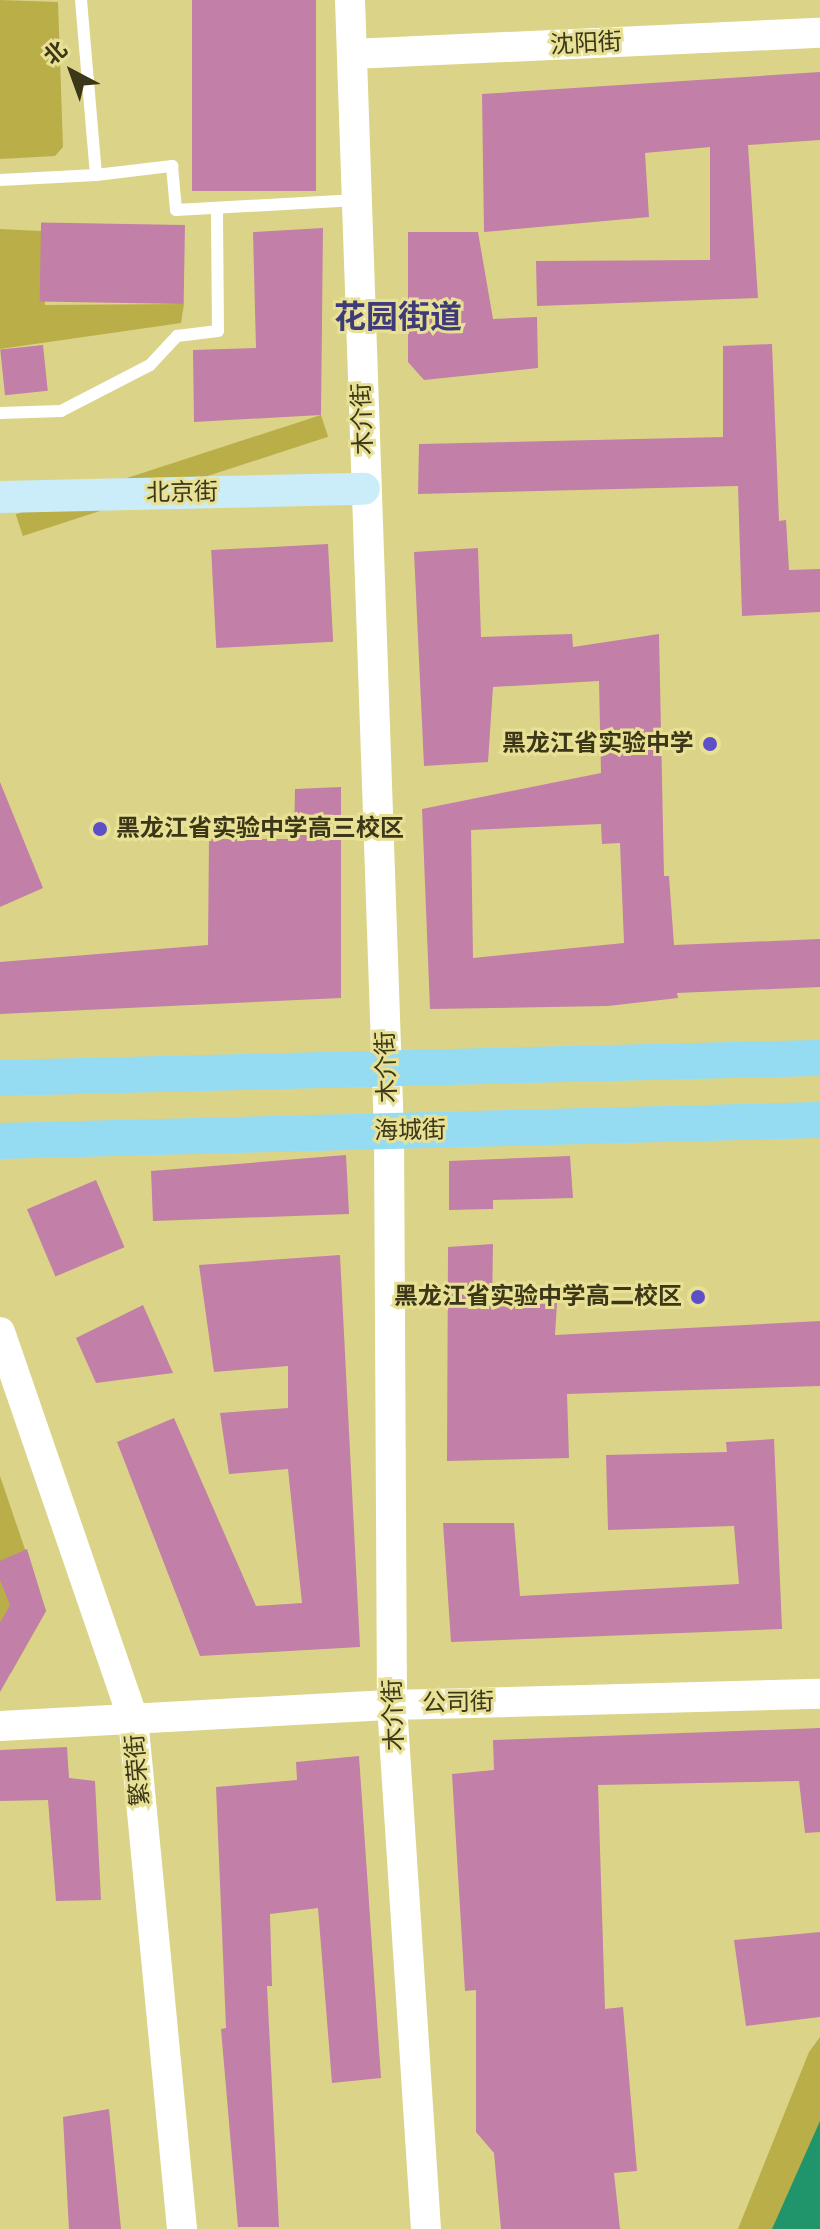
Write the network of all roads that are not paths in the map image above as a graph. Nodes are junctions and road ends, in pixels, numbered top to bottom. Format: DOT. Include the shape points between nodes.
graph roads {
  1 [pos="81,0"];
  2 [pos="350,0"];
  3 [pos="820,33"];
  4 [pos="352,54"];
  5 [pos="96,175"];
  6 [pos="0,180"];
  7 [pos="357,200"];
  8 [pos="217,208"];
  9 [pos="0,413"];
  10 [pos="364,489"];
  11 [pos="0,497"];
  12 [pos="820,1058"];
  13 [pos="387,1069"];
  14 [pos="0,1078"];
  15 [pos="820,1120"];
  16 [pos="389,1131"];
  17 [pos="0,1141"];
  18 [pos="0,1332"];
  19 [pos="820,1694"];
  20 [pos="392,1705"];
  21 [pos="133,1718"];
  22 [pos="0,1726"];
  23 [pos="182,2229"];
  24 [pos="426,2229"];
  1 -- 5 [label="lane"];
  2 -- 4 [label="street, 木介街"];
  3 -- 4 [label="street, 沈阳街"];
  4 -- 7 [label="street, 木介街"];
  5 -- 6 [label="lane"];
  5 -- 8 [label="lane" via="172,166 176,210"];
  7 -- 8 [label="lane"];
  7 -- 10 [label="street, 木介街"];
  8 -- 9 [label="lane" via="218,331 177,336 150,365 61,411"];
  10 -- 11 [label="main road, 北京街"];
  10 -- 13 [label="street, 木介街"];
  12 -- 13 [label="main road"];
  13 -- 14 [label="main road"];
  13 -- 16 [label="street, 木介街"];
  15 -- 16 [label="main road, 海城街"];
  16 -- 17 [label="main road, 海城街"];
  16 -- 20 [label="street, 木介街"];
  18 -- 21 [label="street, 繁荣街"];
  19 -- 20 [label="street, 公司街"];
  20 -- 21 [label="street, 公司街"];
  20 -- 24 [label="street, 木介街"];
  21 -- 22 [label="street, 公司街"];
  21 -- 23 [label="street, 繁荣街"];
}
